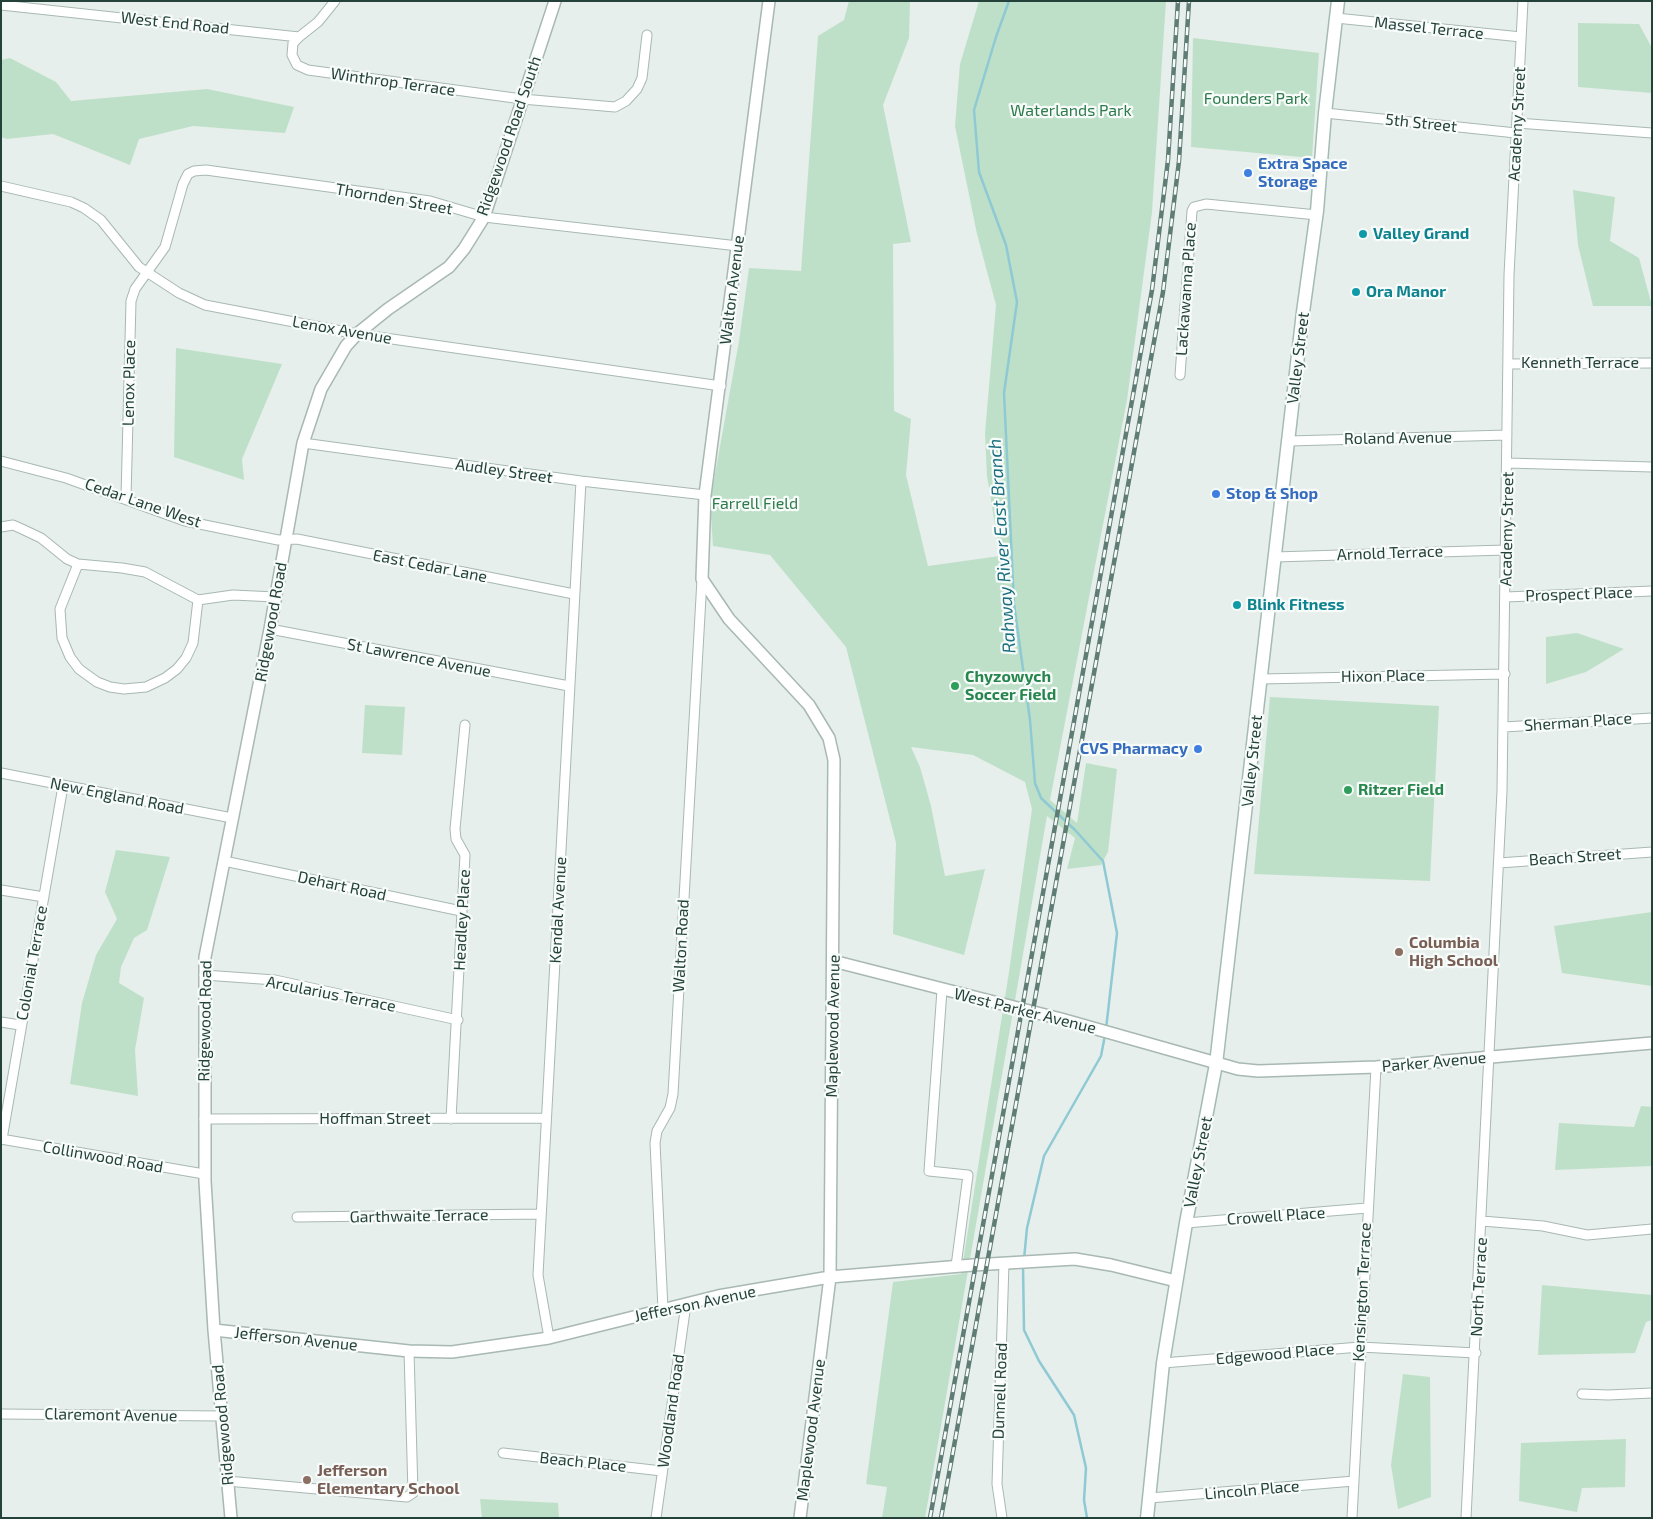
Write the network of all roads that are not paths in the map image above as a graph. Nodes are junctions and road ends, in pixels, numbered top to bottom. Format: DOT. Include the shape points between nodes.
graph roads {
  1 [pos="335,1"];
  2 [pos="554,1"];
  3 [pos="769,1"];
  4 [pos="1338,1"];
  5 [pos="1523,1"];
  6 [pos="1,5"];
  7 [pos="1336,18"];
  8 [pos="647,35"];
  9 [pos="299,37"];
  10 [pos="1521,38"];
  11 [pos="522,99"];
  12 [pos="1325,113"];
  13 [pos="1517,122"];
  14 [pos="1516,133"];
  15 [pos="1652,134"];
  16 [pos="1,186"];
  17 [pos="1317,215"];
  18 [pos="484,217"];
  19 [pos="738,246"];
  20 [pos="148,273"];
  21 [pos="358,334"];
  22 [pos="1652,363"];
  23 [pos="1508,364"];
  24 [pos="1180,375"];
  25 [pos="721,386"];
  26 [pos="1508,435"];
  27 [pos="1289,440"];
  28 [pos="303,443"];
  29 [pos="1,461"];
  30 [pos="1507,463"];
  31 [pos="1652,467"];
  32 [pos="581,481"];
  33 [pos="705,495"];
  34 [pos="126,498"];
  35 [pos="293,502"];
  36 [pos="1,526"];
  37 [pos="286,539"];
  38 [pos="1505,550"];
  39 [pos="1275,557"];
  40 [pos="78,564"];
  41 [pos="702,579"];
  42 [pos="1652,590"];
  43 [pos="574,594"];
  44 [pos="275,597"];
  45 [pos="1506,597"];
  46 [pos="198,600"];
  47 [pos="270,630"];
  48 [pos="1505,674"];
  49 [pos="1261,679"];
  50 [pos="569,686"];
  51 [pos="1652,718"];
  52 [pos="465,725"];
  53 [pos="1504,727"];
  54 [pos="1,773"];
  55 [pos="63,786"];
  56 [pos="232,818"];
  57 [pos="1652,852"];
  58 [pos="224,861"];
  59 [pos="1499,863"];
  60 [pos="1,890"];
  61 [pos="44,897"];
  62 [pos="461,911"];
  63 [pos="833,961"];
  64 [pos="204,975"];
  65 [pos="942,990"];
  66 [pos="458,1020"];
  67 [pos="1,1022"];
  68 [pos="20,1025"];
  69 [pos="1652,1043"];
  70 [pos="1490,1057"];
  71 [pos="1216,1064"];
  72 [pos="1376,1067"];
  73 [pos="546,1118"];
  74 [pos="204,1119"];
  75 [pos="451,1119"];
  76 [pos="1,1139"];
  77 [pos="204,1174"];
  78 [pos="1367,1208"];
  79 [pos="541,1214"];
  80 [pos="297,1217"];
  81 [pos="1482,1221"];
  82 [pos="1186,1222"];
  83 [pos="1652,1229"];
  84 [pos="1004,1263"];
  85 [pos="956,1266"];
  86 [pos="830,1277"];
  87 [pos="1176,1281"];
  88 [pos="686,1304"];
  89 [pos="663,1309"];
  90 [pos="214,1330"];
  91 [pos="549,1338"];
  92 [pos="1360,1347"];
  93 [pos="409,1351"];
  94 [pos="1476,1353"];
  95 [pos="1163,1363"];
  96 [pos="1652,1393"];
  97 [pos="1582,1394"];
  98 [pos="1,1414"];
  99 [pos="222,1416"];
  100 [pos="503,1453"];
  101 [pos="662,1471"];
  102 [pos="227,1481"];
  103 [pos="1354,1481"];
  104 [pos="1150,1498"];
  105 [pos="231,1518"];
  106 [pos="656,1518"];
  107 [pos="800,1518"];
  108 [pos="1002,1518"];
  109 [pos="1147,1518"];
  110 [pos="1352,1518"];
  111 [pos="1466,1518"];
  1 -- 9 [label="street" via="318,22"];
  2 -- 11 [label="street, Ridgewood Road South"];
  3 -- 19 [label="street, Walton Avenue"];
  4 -- 7 [label="main road, Valley Street"];
  5 -- 10 [label="street, Academy Street"];
  6 -- 9 [label="street, West End Road"];
  7 -- 10 [label="street, Massel Terrace"];
  7 -- 12 [label="main road, Valley Street"];
  8 -- 11 [label="street, Winthrop Terrace" via="642,78 626,101 615,107"];
  9 -- 11 [label="street, Winthrop Terrace" via="293,43 292,55 297,65 308,70"];
  10 -- 13 [label="street, Academy Street"];
  11 -- 18 [label="street, Ridgewood Road South"];
  12 -- 14 [label="street, 5th Street"];
  12 -- 17 [label="main road, Valley Street"];
  13 -- 14 [label="street, Academy Street"];
  13 -- 15 [label="street"];
  14 -- 23 [label="street, Academy Street"];
  16 -- 20 [label="street, Lenox Avenue" via="84,208 101,220 126,253"];
  17 -- 24 [label="street, Lackawanna Place" via="1206,204 1194,207"];
  17 -- 27 [label="main road, Valley Street"];
  18 -- 19 [label="street, Thornden Street"];
  18 -- 20 [label="street, Thornden Street" via="430,201 206,170 194,171 188,174 183,184 165,246"];
  18 -- 21 [label="street, Ridgewood Road South" via="449,267"];
  19 -- 25 [label="street, Walton Avenue"];
  20 -- 21 [label="street, Lenox Avenue" via="205,305"];
  20 -- 34 [label="street, Lenox Place" via="135,289 131,301"];
  21 -- 25 [label="street, Lenox Avenue"];
  21 -- 28 [label="street, Ridgewood Road South" via="340,356 321,389"];
  22 -- 23 [label="street, Kenneth Terrace"];
  23 -- 26 [label="street, Academy Street"];
  25 -- 33 [label="street, Walton Avenue"];
  26 -- 27 [label="street, Roland Avenue"];
  26 -- 30 [label="street, Academy Street"];
  27 -- 39 [label="main road, Valley Street"];
  28 -- 32 [label="street, Audley Street"];
  28 -- 35 [label="street, Ridgewood Road South"];
  29 -- 34 [label="street, Cedar Lane West"];
  30 -- 31 [label="street"];
  30 -- 38 [label="street, Academy Street"];
  32 -- 33 [label="street, Audley Street"];
  32 -- 43 [label="street, Kendal Avenue"];
  33 -- 41 [label="street, Walton Avenue"];
  34 -- 37 [label="street, Cedar Lane West" via="185,521"];
  35 -- 37 [label="street, Ridgewood Road"];
  36 -- 40 [label="street" via="13,525 22,529"];
  37 -- 43 [label="street, East Cedar Lane"];
  37 -- 44 [label="street, Ridgewood Road"];
  38 -- 39 [label="street, Arnold Terrace"];
  38 -- 45 [label="street, Academy Street"];
  39 -- 49 [label="main road, Valley Street"];
  40 -- 46 [label="street" via="145,572"];
  40 -- 46 [label="street" via="60,609 62,638 70,658 79,669 110,687 146,687 177,670 194,643"];
  41 -- 63 [label="street, Maplewood Avenue" via="729,619 809,705 829,738 834,760"];
  41 -- 89 [label="street, Walton Road" via="673,1094 655,1143"];
  42 -- 45 [label="street, Prospect Place"];
  43 -- 50 [label="street, Kendal Avenue"];
  44 -- 46 [label="street" via="233,595"];
  44 -- 47 [label="street, Ridgewood Road"];
  45 -- 48 [label="street, Academy Street"];
  47 -- 50 [label="street, St Lawrence Avenue"];
  47 -- 56 [label="street, Ridgewood Road"];
  48 -- 49 [label="street, Hixon Place"];
  48 -- 53 [label="street, Academy Street"];
  49 -- 71 [label="main road, Valley Street"];
  50 -- 73 [label="street, Kendal Avenue"];
  51 -- 53 [label="street, Sherman Place"];
  52 -- 62 [label="street, Headley Place" via="455,829 456,839 465,855"];
  53 -- 59 [label="street, Academy Street"];
  54 -- 55 [label="street, New England Road"];
  55 -- 56 [label="street, New England Road"];
  55 -- 61 [label="street, Colonial Terrace"];
  56 -- 58 [label="street, Ridgewood Road"];
  57 -- 59 [label="street, Beach Street"];
  58 -- 62 [label="street, Dehart Road"];
  58 -- 64 [label="street, Ridgewood Road"];
  59 -- 70 [label="street, Academy Street"];
  60 -- 61 [label="street"];
  61 -- 68 [label="street, Colonial Terrace"];
  62 -- 66 [label="street, Headley Place"];
  63 -- 65 [label="street, West Parker Avenue"];
  63 -- 86 [label="street, Maplewood Avenue"];
  64 -- 66 [label="street, Arcularius Terrace" via="276,980"];
  64 -- 74 [label="street, Ridgewood Road"];
  65 -- 71 [label="street, West Parker Avenue"];
  65 -- 85 [label="street" via="929,1171 968,1175"];
  66 -- 75 [label="street, Headley Place"];
  67 -- 68 [label="street"];
  68 -- 76 [label="street, Colonial Terrace"];
  69 -- 70 [label="street, Parker Avenue"];
  70 -- 72 [label="street, Parker Avenue"];
  70 -- 81 [label="street, North Terrace"];
  71 -- 72 [label="street, Parker Avenue" via="1258,1071"];
  71 -- 82 [label="main road, Valley Street"];
  72 -- 78 [label="street, Kensington Terrace"];
  73 -- 75 [label="street, Hoffman Street"];
  73 -- 79 [label="street, Kendal Avenue"];
  74 -- 75 [label="street, Hoffman Street"];
  74 -- 77 [label="street, Ridgewood Road"];
  76 -- 77 [label="street, Collinwood Road"];
  77 -- 90 [label="street, Ridgewood Road"];
  78 -- 82 [label="street, Crowell Place"];
  78 -- 92 [label="street, Kensington Terrace"];
  79 -- 80 [label="street, Garthwaite Terrace"];
  79 -- 91 [label="street, Kendal Avenue" via="538,1276"];
  81 -- 83 [label="street" via="1543,1226 1587,1235"];
  81 -- 94 [label="street, North Terrace"];
  82 -- 87 [label="main road, Valley Street"];
  84 -- 85 [label="street, Jefferson Avenue"];
  84 -- 87 [label="street, Jefferson Avenue" via="1084,1260"];
  84 -- 108 [label="street, Dunnell Road" via="997,1484"];
  85 -- 86 [label="street, Jefferson Avenue"];
  86 -- 88 [label="street, Jefferson Avenue"];
  86 -- 107 [label="street, Maplewood Avenue"];
  87 -- 95 [label="main road, Valley Street"];
  88 -- 89 [label="street, Jefferson Avenue"];
  88 -- 101 [label="street, Woodland Road"];
  89 -- 91 [label="street, Jefferson Avenue"];
  90 -- 93 [label="street, Jefferson Avenue"];
  90 -- 99 [label="street, Ridgewood Road"];
  91 -- 93 [label="street, Jefferson Avenue" via="479,1350"];
  92 -- 94 [label="street, Edgewood Place"];
  92 -- 95 [label="street, Edgewood Place"];
  92 -- 103 [label="street, Kensington Terrace"];
  93 -- 102 [label="street" via="413,1493 407,1497"];
  94 -- 111 [label="street, North Terrace"];
  95 -- 104 [label="main road, Valley Street"];
  96 -- 97 [label="street"];
  98 -- 99 [label="street, Claremont Avenue"];
  99 -- 102 [label="street, Ridgewood Road"];
  100 -- 101 [label="street, Beach Place"];
  101 -- 106 [label="street, Woodland Road"];
  102 -- 105 [label="street, Ridgewood Road"];
  103 -- 104 [label="street, Lincoln Place"];
  103 -- 110 [label="street, Kensington Terrace"];
  104 -- 109 [label="main road, Valley Street"];
}
